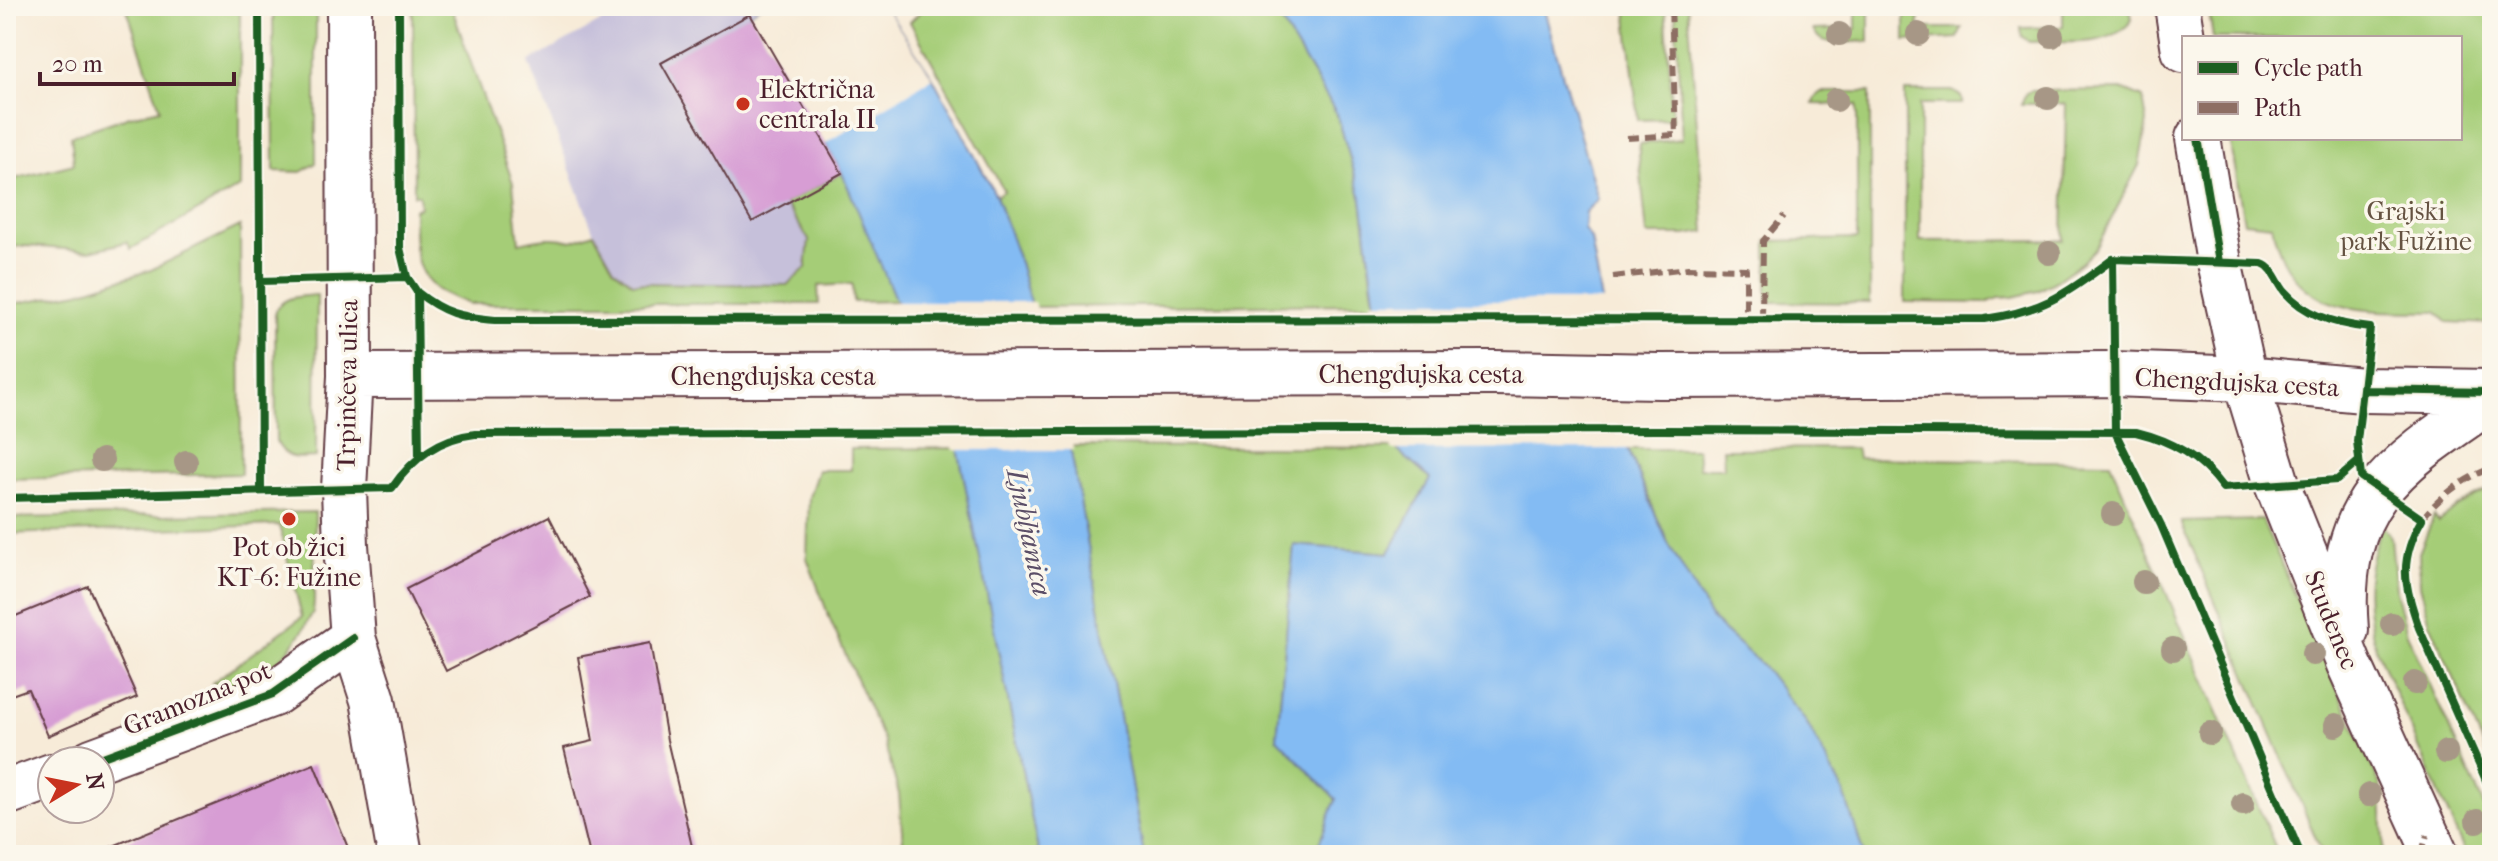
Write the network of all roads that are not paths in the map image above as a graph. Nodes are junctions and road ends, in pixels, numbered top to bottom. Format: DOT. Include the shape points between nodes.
graph roads {
  1 [pos="349,6"];
  2 [pos="2177,6"];
  3 [pos="2182,37"];
  4 [pos="2198,140"];
  5 [pos="350,376"];
  6 [pos="2245,379"];
  7 [pos="2492,392"];
  8 [pos="2492,399"];
  9 [pos="353,638"];
  10 [pos="2349,664"];
  11 [pos="116,752"];
  12 [pos="36,782"];
  13 [pos="6,793"];
  14 [pos="400,855"];
  15 [pos="2436,855"];
  1 -- 5 [label="street, Trpinčeva ulica"];
  2 -- 3 [label="street"];
  4 -- 6 [label="street, Studenec"];
  5 -- 6 [label="street, Chengdujska cesta" via="1495,373"];
  5 -- 9 [label="street, Trpinčeva ulica" via="344,489"];
  6 -- 7 [label="street, Chengdujska cesta" via="2363,390"];
  6 -- 10 [label="street, Studenec" via="2277,484"];
  8 -- 10 [label="street" via="2406,459 2362,513 2346,567"];
  9 -- 11 [label="street, Gramozna pot" via="273,694"];
  9 -- 14 [label="street, Trpinčeva ulica" via="373,700"];
  10 -- 15 [label="street, Studenec"];
  12 -- 13 [label="street"];
}
